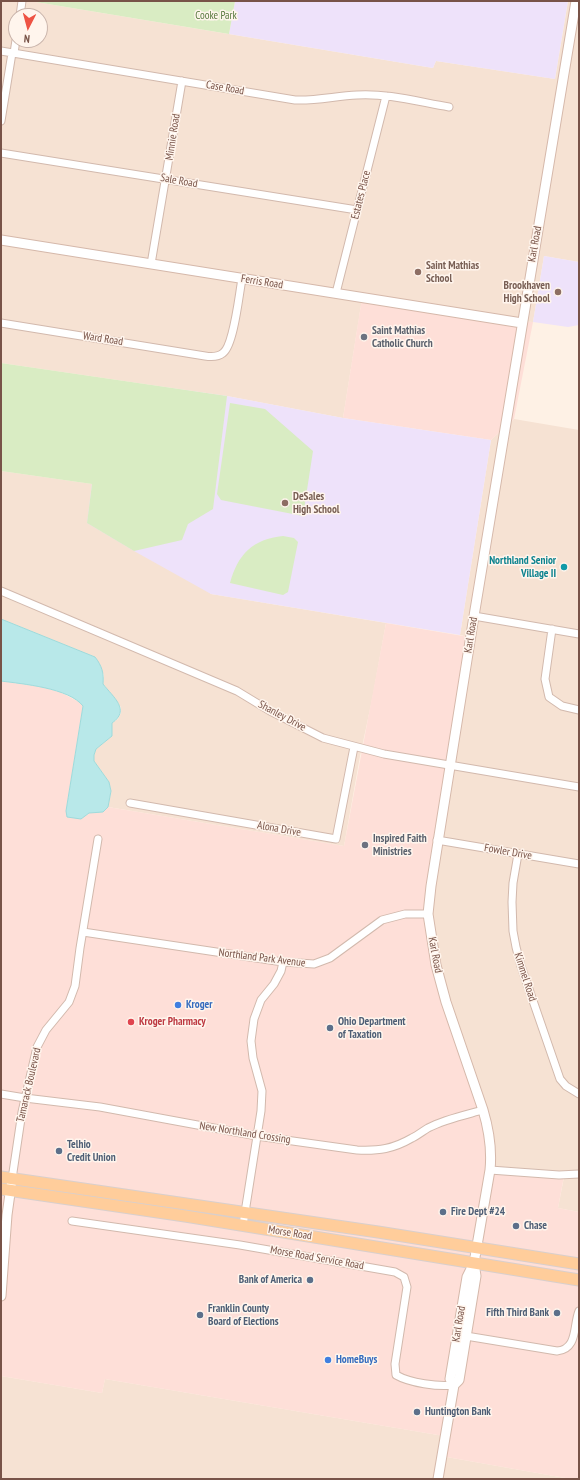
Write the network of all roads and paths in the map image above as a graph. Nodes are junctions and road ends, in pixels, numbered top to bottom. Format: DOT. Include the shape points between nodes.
graph roads {
  1 [pos="576,1"];
  2 [pos="14,48"];
  3 [pos="1,51"];
  4 [pos="13,53"];
  5 [pos="182,81"];
  6 [pos="386,96"];
  7 [pos="449,107"];
  8 [pos="1,121"];
  9 [pos="1,153"];
  10 [pos="166,179"];
  11 [pos="357,210"];
  12 [pos="1,240"];
  13 [pos="151,264"];
  14 [pos="242,279"];
  15 [pos="336,293"];
  16 [pos="1,323"];
  17 [pos="522,323"];
  18 [pos="1,591"];
  19 [pos="474,616"];
  20 [pos="552,629"];
  21 [pos="579,634"];
  22 [pos="579,710"];
  23 [pos="354,746"];
  24 [pos="450,765"];
  25 [pos="579,787"];
  26 [pos="130,803"];
  27 [pos="98,838"];
  28 [pos="437,840"];
  29 [pos="518,854"];
  30 [pos="579,864"];
  31 [pos="428,914"];
  32 [pos="83,932"];
  33 [pos="283,962"];
  34 [pos="576,1093"];
  35 [pos="1,1094"];
  36 [pos="25,1098"];
  37 [pos="484,1110"];
  38 [pos="257,1136"];
  39 [pos="490,1170"];
  40 [pos="579,1174"];
  41 [pos="1,1177"];
  42 [pos="12,1178"];
  43 [pos="6,1190"];
  44 [pos="245,1213"];
  45 [pos="72,1221"];
  46 [pos="243,1226"];
  47 [pos="477,1247"];
  48 [pos="474,1263"];
  49 [pos="579,1264"];
  50 [pos="579,1280"];
  51 [pos="1,1296"];
  52 [pos="579,1311"];
  53 [pos="466,1336"];
  54 [pos="454,1384"];
  55 [pos="438,1479"];
  1 -- 17 [label="main road, Karl Road"];
  2 -- 4 [label="street"];
  3 -- 4 [label="street, Case Road"];
  4 -- 5 [label="street, Case Road"];
  4 -- 8 [label="street"];
  5 -- 6 [label="street, Case Road" via="307,101 357,95"];
  5 -- 10 [label="street, Minnie Road"];
  6 -- 7 [label="street, Case Road"];
  6 -- 11 [label="street, Estates Place"];
  9 -- 10 [label="street, Sale Road"];
  10 -- 11 [label="street, Sale Road"];
  10 -- 13 [label="street, Minnie Road"];
  11 -- 15 [label="street, Estates Place"];
  12 -- 13 [label="main road, Ferris Road"];
  13 -- 14 [label="main road, Ferris Road"];
  14 -- 15 [label="main road, Ferris Road"];
  14 -- 16 [label="street, Ward Road" via="232,336 223,354 216,356"];
  15 -- 17 [label="main road, Ferris Road"];
  17 -- 19 [label="main road, Karl Road"];
  18 -- 23 [label="street, Shanley Drive" via="237,691 323,738"];
  19 -- 20 [label="street"];
  19 -- 24 [label="main road, Karl Road"];
  20 -- 21 [label="street"];
  20 -- 22 [label="street" via="545,679 549,697 562,706"];
  23 -- 24 [label="street, Shanley Drive" via="384,754"];
  23 -- 26 [label="street, Alona Drive" via="336,839"];
  24 -- 25 [label="street, Shanley Drive"];
  24 -- 28 [label="main road, Karl Road"];
  27 -- 32 [label="street, Tamarack Boulevard"];
  28 -- 29 [label="street, Fowler Drive"];
  28 -- 31 [label="main road, Karl Road"];
  29 -- 30 [label="street, Fowler Drive"];
  29 -- 34 [label="street, Kimmel Road" via="512,902 517,954 560,1079"];
  31 -- 33 [label="street, Northland Park Avenue" via="405,914 382,920 330,958 314,964"];
  31 -- 37 [label="main road, Karl Road" via="436,965 443,990"];
  32 -- 33 [label="street, Northland Park Avenue"];
  32 -- 36 [label="street, Tamarack Boulevard" via="75,986 69,1002 36,1047"];
  33 -- 38 [label="street" via="274,984 261,1000 254,1019 251,1041 262,1091 262,1111"];
  35 -- 36 [label="street, New Northland Crossing"];
  36 -- 38 [label="street, New Northland Crossing" via="100,1107"];
  36 -- 42 [label="street, Tamarack Boulevard"];
  37 -- 38 [label="street, New Northland Crossing" via="434,1126 398,1146 384,1150 357,1150"];
  37 -- 39 [label="main road, Karl Road" via="490,1144"];
  38 -- 44 [label="street"];
  39 -- 40 [label="street"];
  39 -- 47 [label="main road, Karl Road"];
  41 -- 42 [label="main road, Morse Road"];
  42 -- 43 [label="main road, Tamarack Boulevard"];
  42 -- 44 [label="main road, Morse Road"];
  43 -- 46 [label="main road, Morse Road"];
  43 -- 51 [label="main road, Tamarack Boulevard"];
  44 -- 46 [label="street"];
  44 -- 47 [label="main road, Morse Road"];
  45 -- 54 [label="street, Morse Road Service Road" via="240,1245 395,1272 404,1277 407,1287 394,1364 396,1375 403,1379 444,1386"];
  46 -- 48 [label="main road, Morse Road"];
  47 -- 48 [label="main road, Karl Road"];
  47 -- 49 [label="main road, Morse Road"];
  48 -- 50 [label="main road, Morse Road"];
  48 -- 53 [label="main road, Karl Road" via="476,1276"];
  48 -- 54 [label="main road, Karl Road" via="467,1277 462,1303 450,1379"];
  52 -- 53 [label="street" via="572,1340 564,1350"];
  53 -- 54 [label="main road, Karl Road" via="459,1380"];
  54 -- 55 [label="main road, Karl Road"];
}
